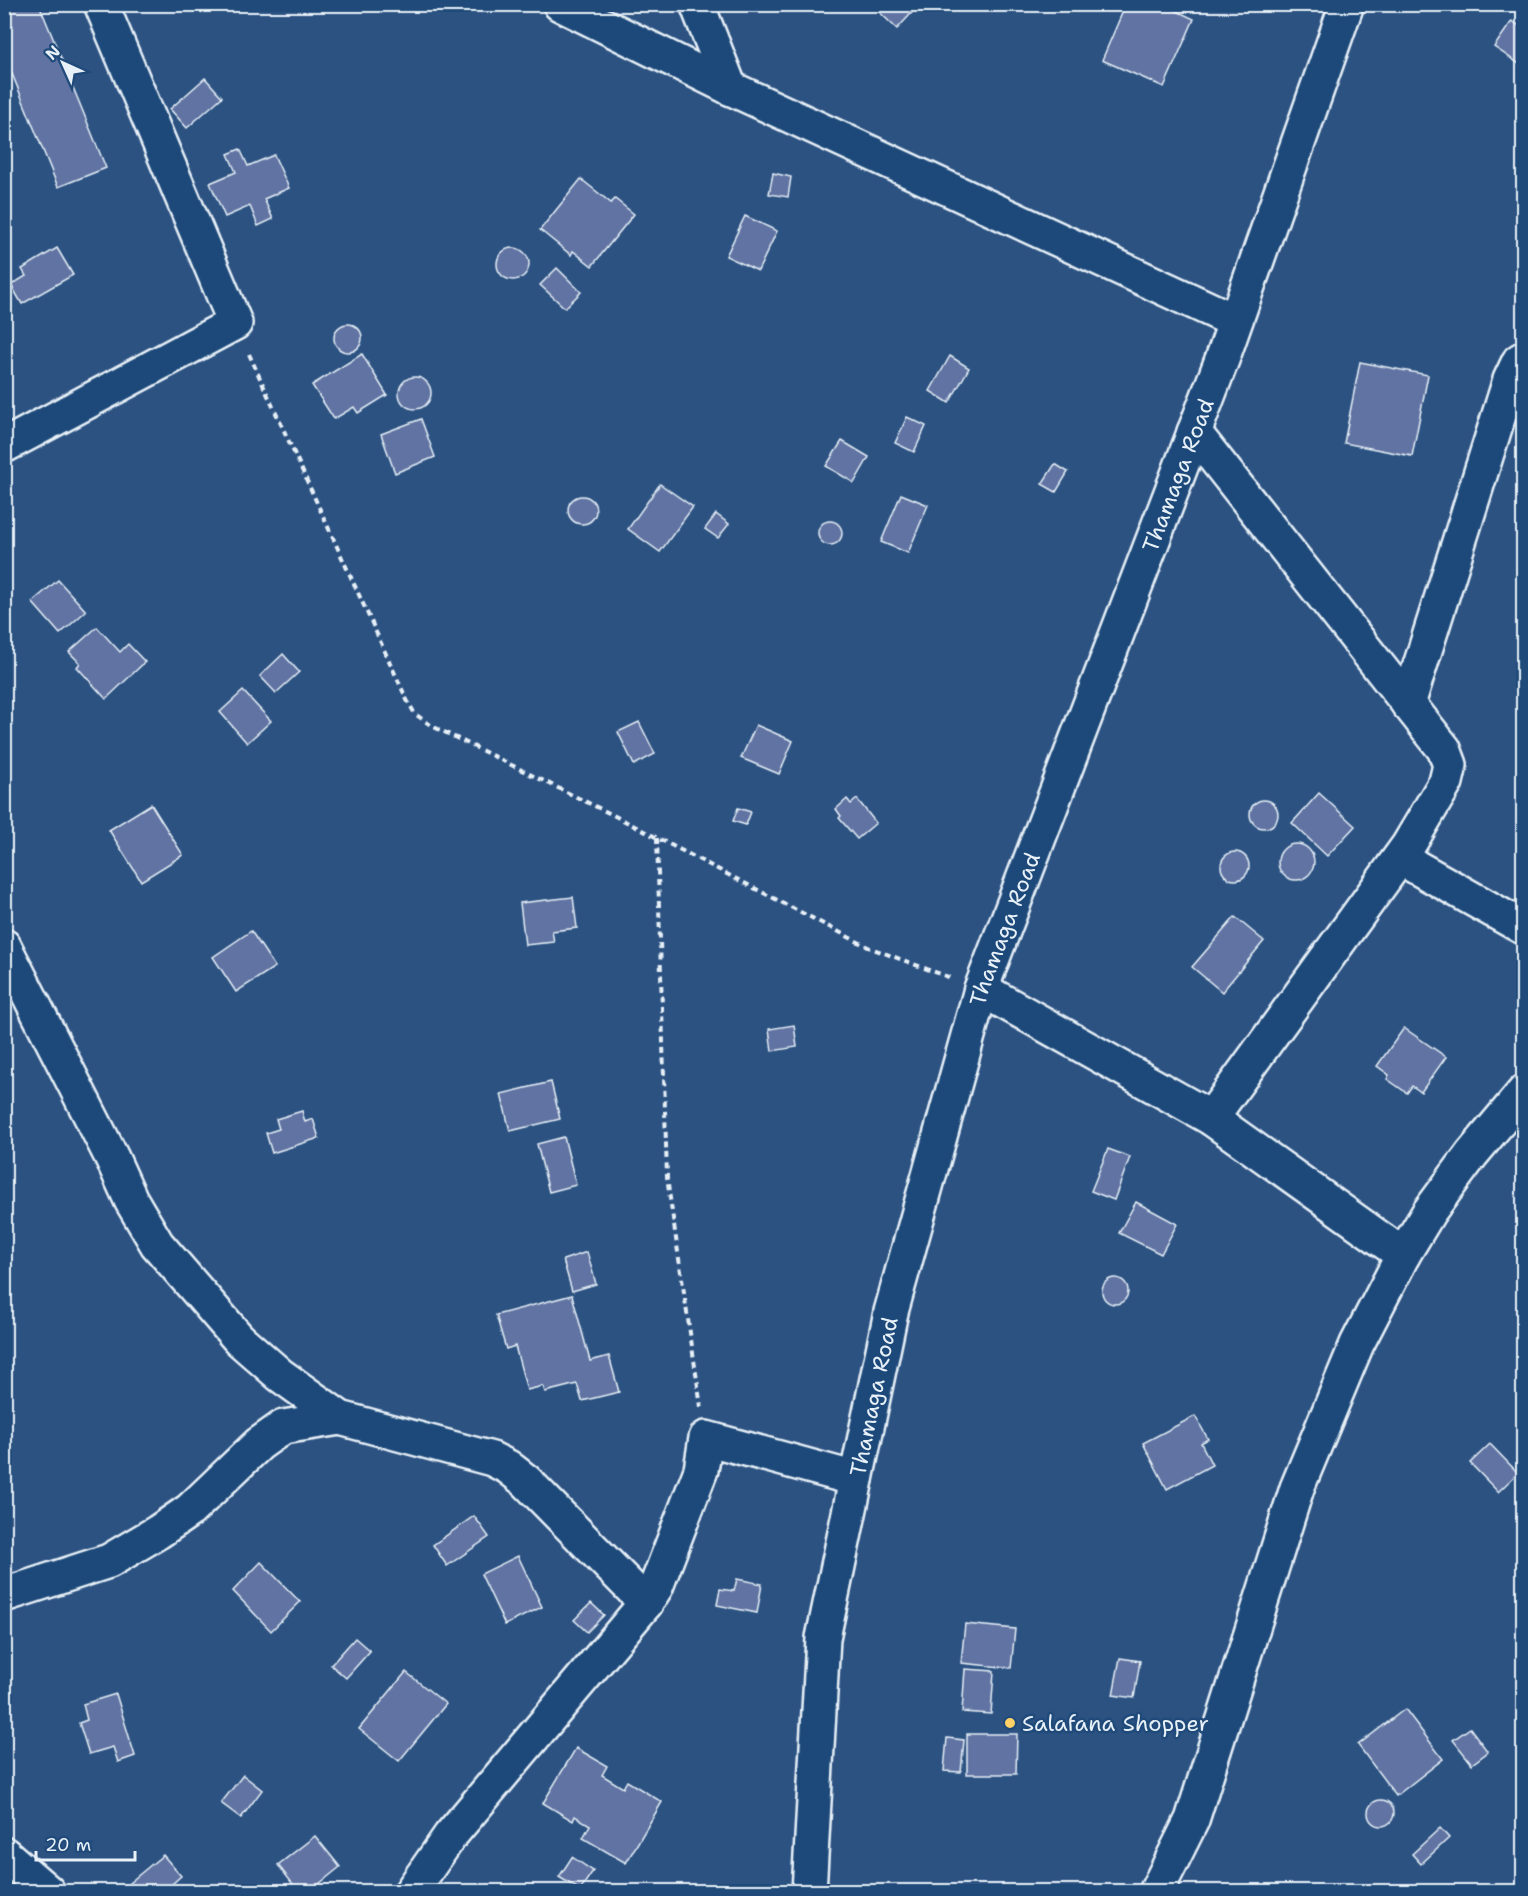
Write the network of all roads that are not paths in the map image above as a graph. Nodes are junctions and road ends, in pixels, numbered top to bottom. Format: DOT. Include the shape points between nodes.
graph roads {
  1 [pos="100,4"];
  2 [pos="560,4"];
  3 [pos="697,4"];
  4 [pos="1347,4"];
  5 [pos="730,88"];
  6 [pos="1235,321"];
  7 [pos="1524,358"];
  8 [pos="1194,432"];
  9 [pos="4,446"];
  10 [pos="1408,704"];
  11 [pos="1400,858"];
  12 [pos="1524,928"];
  13 [pos="4,946"];
  14 [pos="981,989"];
  15 [pos="1524,1092"];
  16 [pos="1211,1118"];
  17 [pos="1403,1255"];
  18 [pos="340,1418"];
  19 [pos="856,1479"];
  20 [pos="4,1595"];
  21 [pos="646,1603"];
  22 [pos="4,1854"];
  23 [pos="48,1892"];
  24 [pos="411,1892"];
  25 [pos="809,1892"];
  26 [pos="1156,1892"];
  1 -- 9 [label="street" via="235,323"];
  2 -- 5 [label="street"];
  3 -- 5 [label="street"];
  4 -- 6 [label="street, Thamaga Road"];
  5 -- 6 [label="street"];
  6 -- 8 [label="street, Thamaga Road"];
  7 -- 10 [label="street" via="1510,380"];
  8 -- 10 [label="street"];
  8 -- 14 [label="street, Thamaga Road"];
  10 -- 11 [label="street" via="1444,749 1450,765 1446,782"];
  11 -- 12 [label="street"];
  11 -- 16 [label="street"];
  13 -- 18 [label="street" via="131,1200 157,1244 239,1339 280,1375"];
  14 -- 16 [label="street"];
  14 -- 19 [label="street, Thamaga Road" via="891,1312"];
  15 -- 17 [label="street" via="1472,1154"];
  16 -- 17 [label="street"];
  17 -- 26 [label="street" via="1357,1344 1297,1488 1192,1820"];
  18 -- 20 [label="street" via="283,1426 190,1510 158,1532 110,1561"];
  18 -- 21 [label="street" via="492,1459 508,1467"];
  19 -- 21 [label="street" via="706,1438 701,1470 656,1587"];
  19 -- 25 [label="street, Thamaga Road" via="823,1638"];
  21 -- 24 [label="street" via="450,1836"];
  22 -- 23 [label="street"];
}
